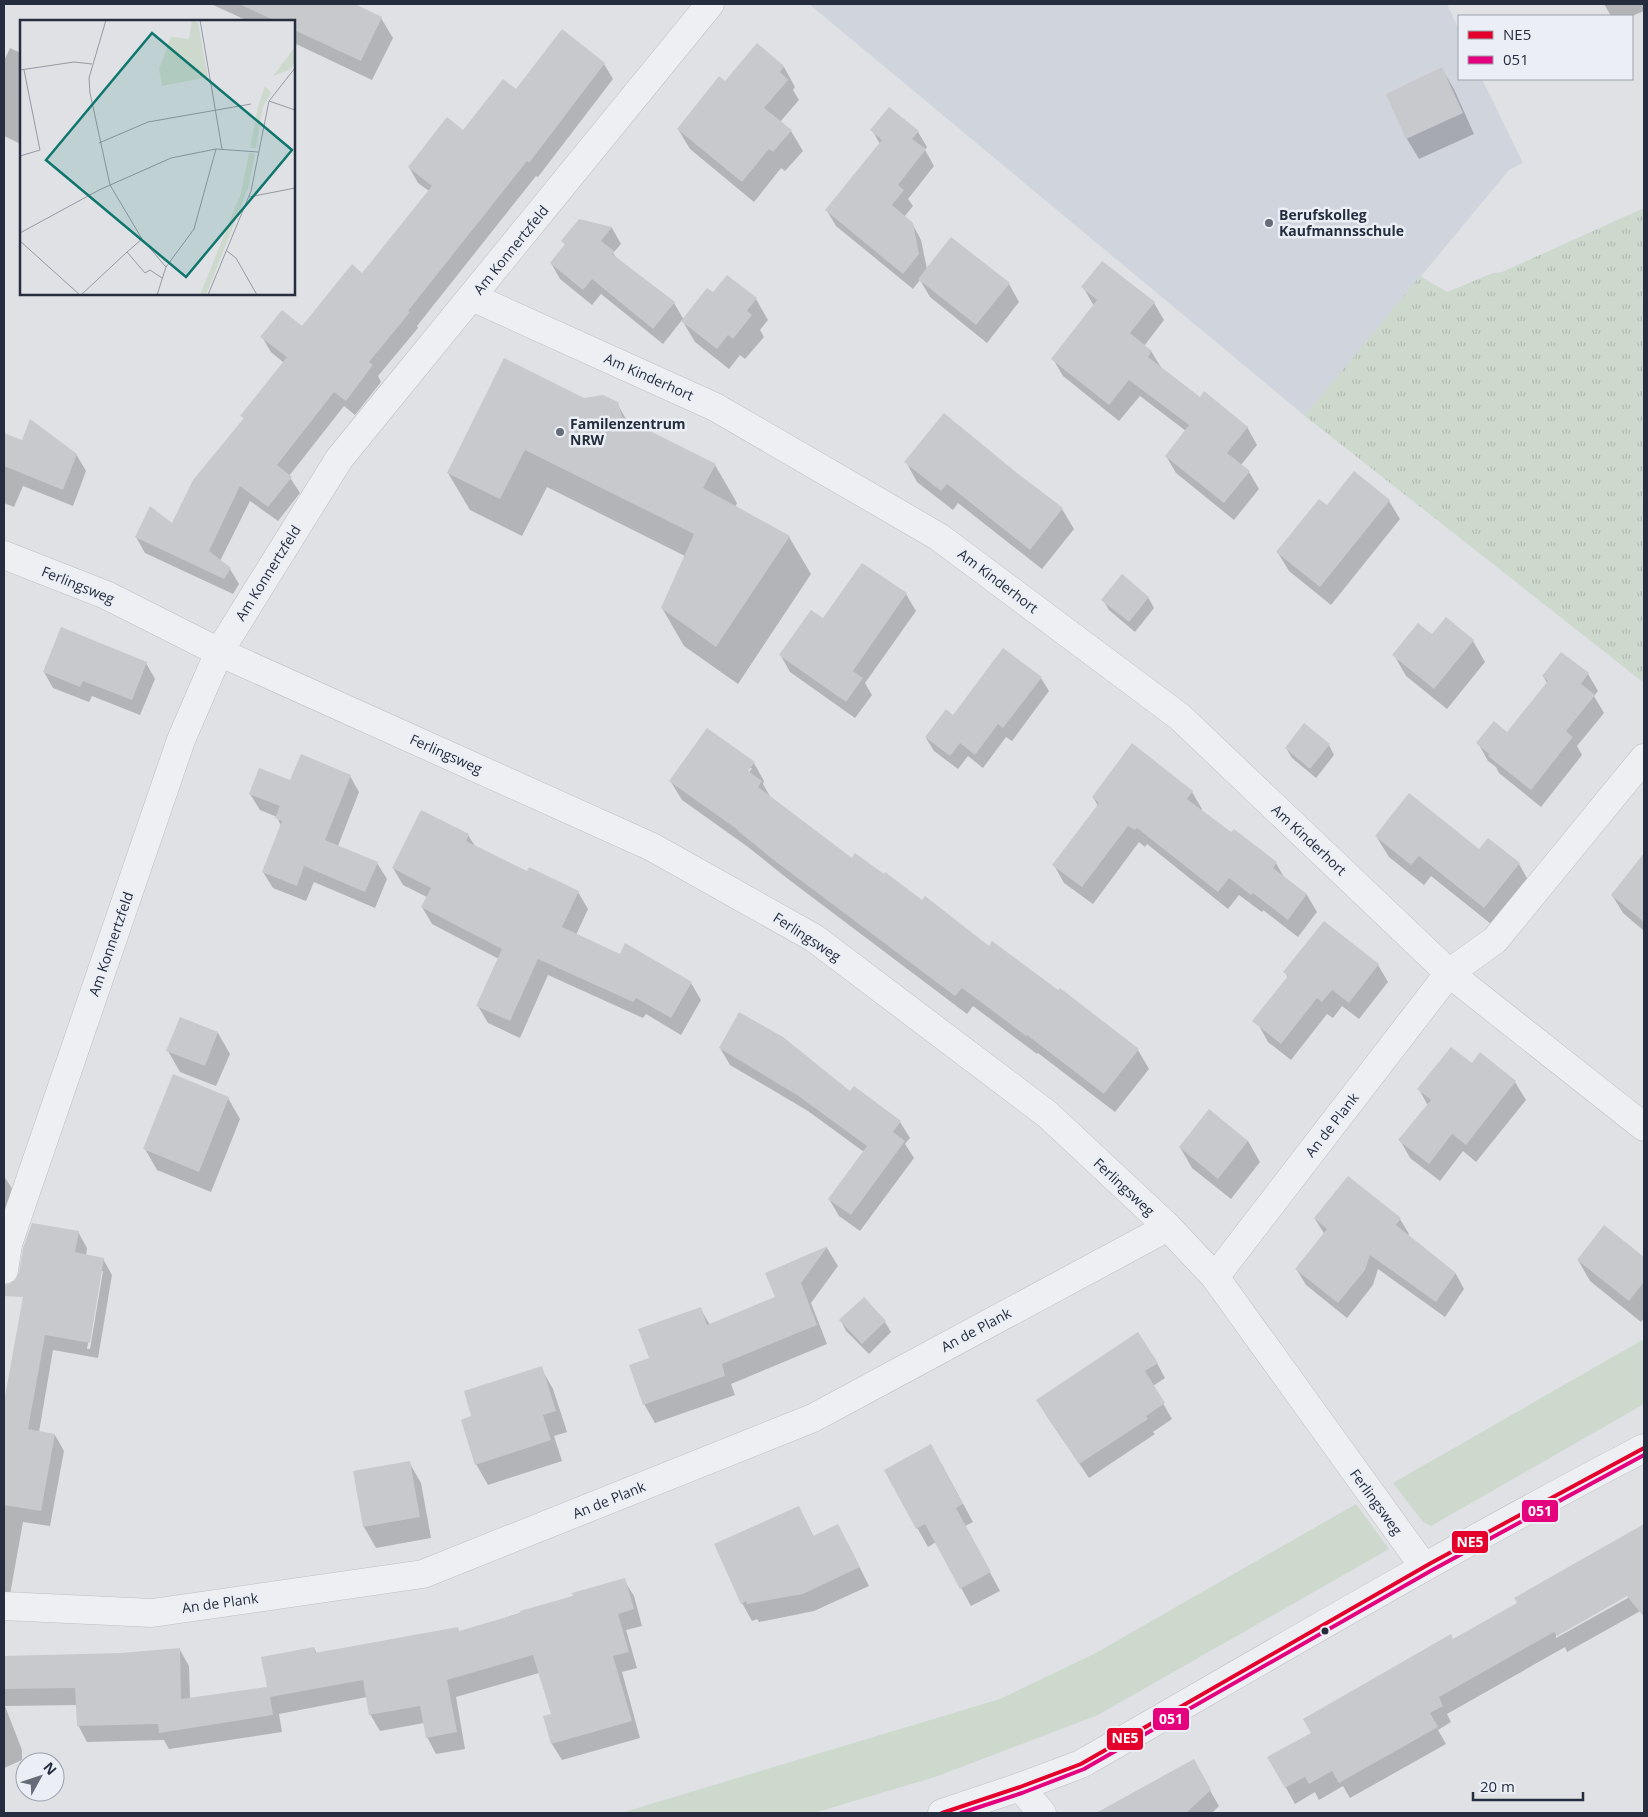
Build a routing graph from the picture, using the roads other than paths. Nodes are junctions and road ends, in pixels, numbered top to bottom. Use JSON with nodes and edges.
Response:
{"nodes":[{"id":1,"x":710,"y":4,"type":"edge"},
{"id":2,"x":472,"y":297,"type":"junction"},
{"id":3,"x":4,"y":555,"type":"edge"},
{"id":4,"x":219,"y":652,"type":"junction"},
{"id":5,"x":1644,"y":758,"type":"edge"},
{"id":6,"x":1449,"y":973,"type":"junction"},
{"id":7,"x":1644,"y":1128,"type":"edge"},
{"id":8,"x":1168,"y":1227,"type":"junction"},
{"id":9,"x":5,"y":1252,"type":"edge"},
{"id":10,"x":1215,"y":1277,"type":"junction"},
{"id":11,"x":1644,"y":1448,"type":"edge"},
{"id":12,"x":1424,"y":1567,"type":"junction"},
{"id":13,"x":4,"y":1606,"type":"edge"},
{"id":14,"x":1020,"y":1787,"type":"junction"},
{"id":15,"x":942,"y":1813,"type":"edge"},
{"id":16,"x":1042,"y":1813,"type":"edge"}],
"edges":[{"from":1,"to":2,"type":"street","name":"Am Konnertzfeld"},
{"from":2,"to":4,"type":"street","name":"Am Konnertzfeld"},
{"from":2,"to":6,"type":"street","name":"Am Kinderhort"},
{"from":3,"to":4,"type":"street","name":"Ferlingsweg"},
{"from":4,"to":8,"type":"street","name":"Ferlingsweg"},
{"from":4,"to":9,"type":"street","name":"Am Konnertzfeld"},
{"from":5,"to":6,"type":"street"},
{"from":6,"to":7,"type":"street","name":"Am Kinderhort"},
{"from":6,"to":10,"type":"street","name":"An de Plank"},
{"from":8,"to":10,"type":"street","name":"Ferlingsweg"},
{"from":8,"to":13,"type":"street","name":"An de Plank"},
{"from":10,"to":12,"type":"street","name":"Ferlingsweg"},
{"from":11,"to":12,"type":"street"},
{"from":12,"to":14,"type":"street"},
{"from":14,"to":15,"type":"street"},
{"from":14,"to":16,"type":"street"}]}
